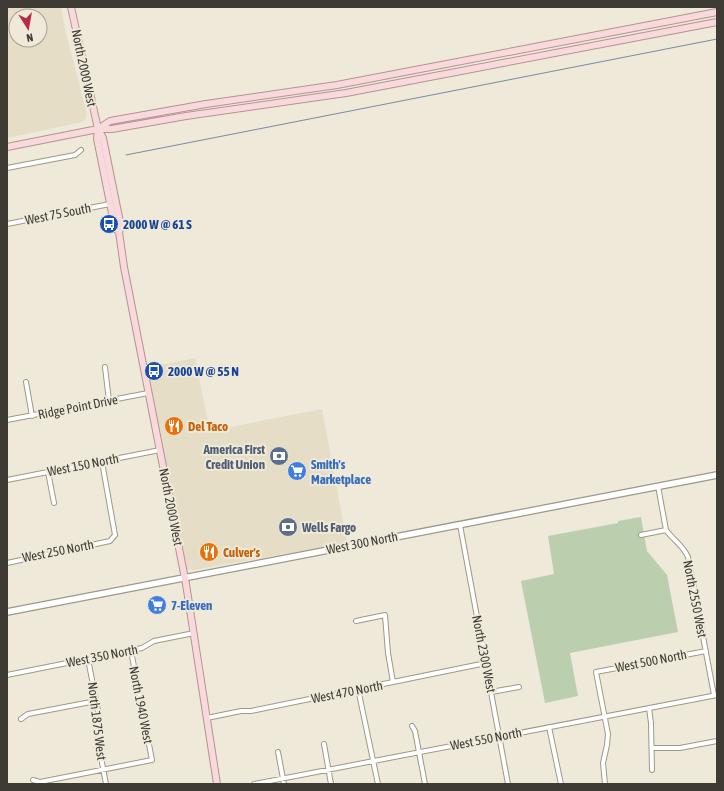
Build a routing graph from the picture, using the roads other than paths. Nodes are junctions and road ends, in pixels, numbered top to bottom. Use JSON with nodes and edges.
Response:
{"nodes":[{"id":1,"x":71,"y":7,"type":"edge"},
{"id":2,"x":717,"y":12,"type":"edge"},
{"id":3,"x":717,"y":22,"type":"edge"},
{"id":4,"x":98,"y":129,"type":"junction"},
{"id":5,"x":7,"y":147,"type":"edge"},
{"id":6,"x":81,"y":150,"type":"dead end"},
{"id":7,"x":7,"y":168,"type":"edge"},
{"id":8,"x":110,"y":204,"type":"junction"},
{"id":9,"x":7,"y":224,"type":"edge"},
{"id":10,"x":119,"y":232,"type":"junction"},
{"id":11,"x":104,"y":368,"type":"dead end"},
{"id":12,"x":26,"y":382,"type":"dead end"},
{"id":13,"x":148,"y":393,"type":"junction"},
{"id":14,"x":109,"y":401,"type":"junction"},
{"id":15,"x":32,"y":416,"type":"junction"},
{"id":16,"x":7,"y":420,"type":"edge"},
{"id":17,"x":160,"y":450,"type":"junction"},
{"id":18,"x":102,"y":462,"type":"junction"},
{"id":19,"x":48,"y":472,"type":"junction"},
{"id":20,"x":717,"y":475,"type":"edge"},
{"id":21,"x":7,"y":480,"type":"edge"},
{"id":22,"x":658,"y":486,"type":"junction"},
{"id":23,"x":54,"y":504,"type":"dead end"},
{"id":24,"x":460,"y":525,"type":"junction"},
{"id":25,"x":666,"y":530,"type":"junction"},
{"id":26,"x":641,"y":535,"type":"dead end"},
{"id":27,"x":7,"y":562,"type":"edge"},
{"id":28,"x":184,"y":577,"type":"junction"},
{"id":29,"x":7,"y":612,"type":"edge"},
{"id":30,"x":356,"y":620,"type":"dead end"},
{"id":31,"x":194,"y":633,"type":"junction"},
{"id":32,"x":131,"y":651,"type":"junction"},
{"id":33,"x":706,"y":651,"type":"junction"},
{"id":34,"x":88,"y":659,"type":"junction"},
{"id":35,"x":486,"y":663,"type":"junction"},
{"id":36,"x":7,"y":675,"type":"edge"},
{"id":37,"x":393,"y":682,"type":"junction"},
{"id":38,"x":519,"y":687,"type":"dead end"},
{"id":39,"x":358,"y":689,"type":"junction"},
{"id":40,"x":491,"y":692,"type":"junction"},
{"id":41,"x":715,"y":695,"type":"edge"},
{"id":42,"x":96,"y":701,"type":"junction"},
{"id":43,"x":649,"y":708,"type":"junction"},
{"id":44,"x":604,"y":716,"type":"junction"},
{"id":45,"x":207,"y":718,"type":"junction"},
{"id":46,"x":21,"y":719,"type":"dead end"},
{"id":47,"x":412,"y":726,"type":"dead end"},
{"id":48,"x":549,"y":727,"type":"junction"},
{"id":49,"x":499,"y":736,"type":"junction"},
{"id":50,"x":717,"y":741,"type":"edge"},
{"id":51,"x":324,"y":744,"type":"dead end"},
{"id":52,"x":652,"y":748,"type":"junction"},
{"id":53,"x":278,"y":752,"type":"dead end"},
{"id":54,"x":419,"y":752,"type":"junction"},
{"id":55,"x":373,"y":760,"type":"junction"},
{"id":56,"x":329,"y":769,"type":"junction"},
{"id":57,"x":104,"y":770,"type":"junction"},
{"id":58,"x":652,"y":770,"type":"dead end"},
{"id":59,"x":283,"y":778,"type":"junction"},
{"id":60,"x":32,"y":780,"type":"dead end"},
{"id":61,"x":106,"y":784,"type":"edge"},
{"id":62,"x":217,"y":784,"type":"edge"},
{"id":63,"x":254,"y":784,"type":"edge"},
{"id":64,"x":284,"y":784,"type":"edge"},
{"id":65,"x":331,"y":784,"type":"edge"},
{"id":66,"x":378,"y":784,"type":"edge"},
{"id":67,"x":425,"y":784,"type":"edge"},
{"id":68,"x":508,"y":784,"type":"edge"},
{"id":69,"x":561,"y":784,"type":"edge"},
{"id":70,"x":605,"y":784,"type":"edge"}],
"edges":[{"from":1,"to":4,"type":"main road","name":"North 2000 West"},
{"from":2,"to":4,"type":"main road"},
{"from":3,"to":4,"type":"main road"},
{"from":4,"to":5,"type":"main road"},
{"from":4,"to":8,"type":"main road","name":"North 2000 West"},
{"from":4,"to":10,"type":"main road","name":"North 2000 West"},
{"from":6,"to":7,"type":"street"},
{"from":8,"to":9,"type":"street","name":"West 75 South"},
{"from":8,"to":10,"type":"main road","name":"North 2000 West"},
{"from":10,"to":13,"type":"main road","name":"North 2000 West"},
{"from":11,"to":14,"type":"street"},
{"from":12,"to":15,"type":"street"},
{"from":13,"to":14,"type":"street","name":"Ridge Point Drive"},
{"from":13,"to":17,"type":"main road","name":"North 2000 West"},
{"from":14,"to":15,"type":"street","name":"Ridge Point Drive"},
{"from":15,"to":16,"type":"street","name":"Ridge Point Drive"},
{"from":17,"to":18,"type":"street","name":"West 150 North"},
{"from":17,"to":28,"type":"main road","name":"North 2000 West"},
{"from":18,"to":19,"type":"street","name":"West 150 North"},
{"from":18,"to":27,"type":"street","name":"West 250 North"},
{"from":19,"to":21,"type":"street","name":"West 150 North"},
{"from":19,"to":23,"type":"street"},
{"from":20,"to":22,"type":"main road","name":"West 300 North"},
{"from":22,"to":24,"type":"main road","name":"West 300 North"},
{"from":22,"to":25,"type":"street"},
{"from":24,"to":28,"type":"main road","name":"West 300 North"},
{"from":24,"to":35,"type":"street","name":"North 2300 West"},
{"from":25,"to":26,"type":"street"},
{"from":25,"to":33,"type":"street","name":"North 2550 West"},
{"from":28,"to":29,"type":"main road","name":"West 300 North"},
{"from":28,"to":31,"type":"main road","name":"North 2000 West"},
{"from":30,"to":37,"type":"street"},
{"from":31,"to":32,"type":"street","name":"West 350 North"},
{"from":31,"to":45,"type":"main road","name":"North 2000 West"},
{"from":32,"to":34,"type":"street","name":"West 350 North"},
{"from":32,"to":57,"type":"street","name":"North 1940 West"},
{"from":33,"to":41,"type":"street","name":"North 2550 West"},
{"from":33,"to":44,"type":"street","name":"West 500 North"},
{"from":34,"to":36,"type":"street","name":"West 350 North"},
{"from":34,"to":42,"type":"street","name":"North 1875 West"},
{"from":35,"to":37,"type":"street","name":"West 470 North"},
{"from":35,"to":40,"type":"street","name":"North 2300 West"},
{"from":37,"to":39,"type":"street","name":"West 470 North"},
{"from":38,"to":40,"type":"street"},
{"from":39,"to":45,"type":"street","name":"West 470 North"},
{"from":39,"to":55,"type":"street"},
{"from":40,"to":49,"type":"street","name":"North 2300 West"},
{"from":41,"to":43,"type":"street","name":"West 550 North"},
{"from":42,"to":46,"type":"street"},
{"from":42,"to":57,"type":"street","name":"North 1875 West"},
{"from":43,"to":44,"type":"street","name":"West 550 North"},
{"from":43,"to":52,"type":"street"},
{"from":44,"to":48,"type":"street","name":"West 550 North"},
{"from":44,"to":70,"type":"street"},
{"from":45,"to":62,"type":"main road","name":"North 2000 West"},
{"from":47,"to":54,"type":"street"},
{"from":48,"to":49,"type":"street","name":"West 550 North"},
{"from":48,"to":69,"type":"street"},
{"from":49,"to":54,"type":"street","name":"West 550 North"},
{"from":49,"to":68,"type":"street","name":"North 2300 West"},
{"from":50,"to":52,"type":"street"},
{"from":51,"to":56,"type":"street"},
{"from":52,"to":58,"type":"street"},
{"from":53,"to":59,"type":"street"},
{"from":54,"to":55,"type":"street","name":"West 550 North"},
{"from":54,"to":67,"type":"street"},
{"from":55,"to":56,"type":"street","name":"West 550 North"},
{"from":55,"to":66,"type":"street"},
{"from":56,"to":59,"type":"street","name":"West 550 North"},
{"from":56,"to":65,"type":"street"},
{"from":57,"to":60,"type":"street"},
{"from":57,"to":61,"type":"street","name":"North 1875 West"},
{"from":59,"to":63,"type":"street","name":"West 550 North"},
{"from":59,"to":64,"type":"street"}]}
